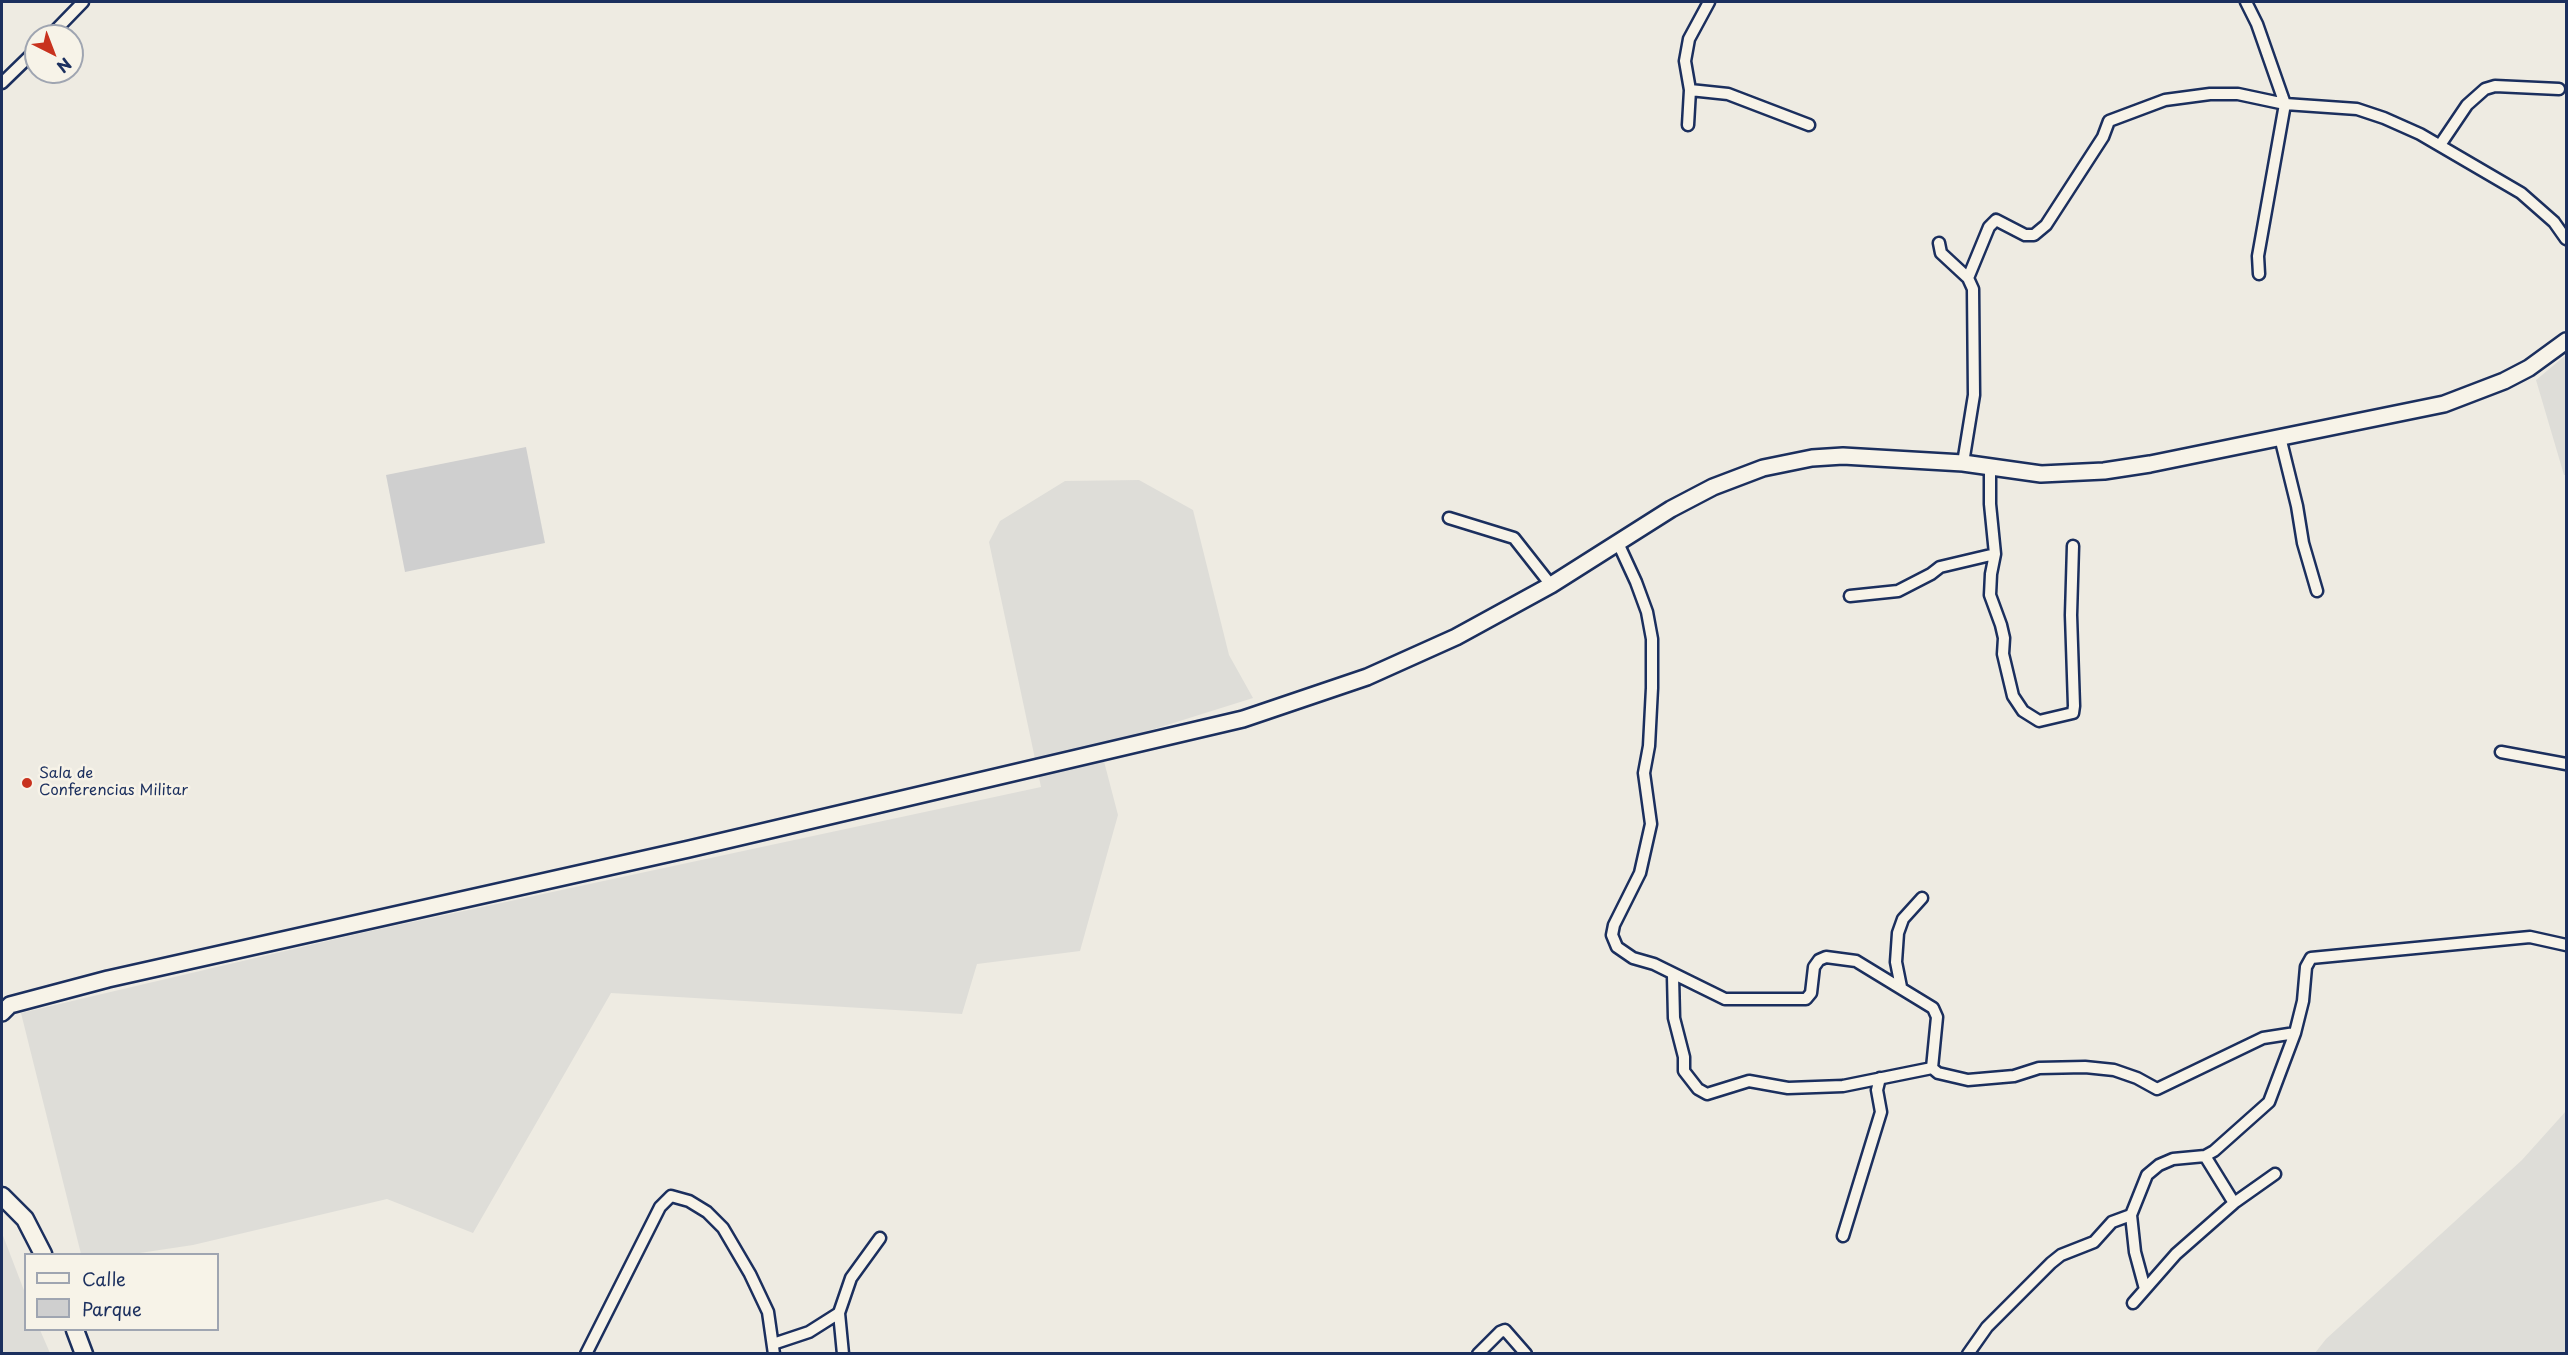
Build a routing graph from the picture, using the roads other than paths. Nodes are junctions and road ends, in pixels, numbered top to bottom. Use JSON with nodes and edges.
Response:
{"nodes":[{"id":1,"x":83,"y":2,"type":"edge"},
{"id":2,"x":1709,"y":2,"type":"edge"},
{"id":3,"x":2246,"y":2,"type":"edge"},
{"id":4,"x":62,"y":24,"type":"edge"},
{"id":5,"x":24,"y":62,"type":"edge"},
{"id":6,"x":2,"y":83,"type":"edge"},
{"id":7,"x":2559,"y":89,"type":"dead end"},
{"id":8,"x":1690,"y":90,"type":"junction"},
{"id":9,"x":2284,"y":104,"type":"junction"},
{"id":10,"x":1688,"y":125,"type":"dead end"},
{"id":11,"x":1809,"y":125,"type":"dead end"},
{"id":12,"x":2440,"y":146,"type":"junction"},
{"id":13,"x":2566,"y":239,"type":"edge"},
{"id":14,"x":1939,"y":243,"type":"dead end"},
{"id":15,"x":2259,"y":274,"type":"dead end"},
{"id":16,"x":1968,"y":278,"type":"junction"},
{"id":17,"x":2566,"y":341,"type":"edge"},
{"id":18,"x":2280,"y":437,"type":"junction"},
{"id":19,"x":1963,"y":464,"type":"junction"},
{"id":20,"x":1990,"y":469,"type":"junction"},
{"id":21,"x":1449,"y":518,"type":"dead end"},
{"id":22,"x":1618,"y":543,"type":"junction"},
{"id":23,"x":2073,"y":546,"type":"dead end"},
{"id":24,"x":1995,"y":554,"type":"junction"},
{"id":25,"x":1551,"y":585,"type":"junction"},
{"id":26,"x":2317,"y":591,"type":"dead end"},
{"id":27,"x":1850,"y":596,"type":"dead end"},
{"id":28,"x":2501,"y":752,"type":"dead end"},
{"id":29,"x":2566,"y":764,"type":"edge"},
{"id":30,"x":1922,"y":898,"type":"dead end"},
{"id":31,"x":2566,"y":945,"type":"edge"},
{"id":32,"x":1674,"y":976,"type":"junction"},
{"id":33,"x":1901,"y":987,"type":"junction"},
{"id":34,"x":4,"y":1007,"type":"edge"},
{"id":35,"x":2295,"y":1033,"type":"junction"},
{"id":36,"x":1932,"y":1068,"type":"junction"},
{"id":37,"x":1880,"y":1078,"type":"junction"},
{"id":38,"x":2205,"y":1156,"type":"junction"},
{"id":39,"x":2275,"y":1174,"type":"dead end"},
{"id":40,"x":2,"y":1196,"type":"edge"},
{"id":41,"x":2234,"y":1203,"type":"junction"},
{"id":42,"x":2131,"y":1215,"type":"junction"},
{"id":43,"x":1843,"y":1236,"type":"dead end"},
{"id":44,"x":880,"y":1238,"type":"dead end"},
{"id":45,"x":42,"y":1253,"type":"edge"},
{"id":46,"x":2145,"y":1289,"type":"junction"},
{"id":47,"x":2133,"y":1304,"type":"dead end"},
{"id":48,"x":839,"y":1313,"type":"junction"},
{"id":49,"x":76,"y":1331,"type":"edge"},
{"id":50,"x":773,"y":1349,"type":"edge"},
{"id":51,"x":84,"y":1353,"type":"edge"},
{"id":52,"x":586,"y":1353,"type":"edge"},
{"id":53,"x":843,"y":1353,"type":"edge"},
{"id":54,"x":1478,"y":1353,"type":"edge"},
{"id":55,"x":1526,"y":1353,"type":"edge"},
{"id":56,"x":1968,"y":1353,"type":"edge"}],
"edges":[{"from":1,"to":4,"type":"street"},
{"from":2,"to":8,"type":"street"},
{"from":3,"to":9,"type":"street"},
{"from":5,"to":6,"type":"street"},
{"from":7,"to":12,"type":"street"},
{"from":8,"to":10,"type":"street"},
{"from":8,"to":11,"type":"street"},
{"from":9,"to":12,"type":"street"},
{"from":9,"to":15,"type":"street"},
{"from":9,"to":16,"type":"street"},
{"from":12,"to":13,"type":"street"},
{"from":14,"to":16,"type":"street"},
{"from":16,"to":19,"type":"street"},
{"from":17,"to":18,"type":"main road"},
{"from":18,"to":20,"type":"main road"},
{"from":18,"to":26,"type":"street"},
{"from":19,"to":20,"type":"main road"},
{"from":19,"to":22,"type":"main road"},
{"from":20,"to":24,"type":"street"},
{"from":21,"to":25,"type":"street"},
{"from":22,"to":25,"type":"main road"},
{"from":22,"to":32,"type":"street"},
{"from":23,"to":24,"type":"street"},
{"from":24,"to":27,"type":"street"},
{"from":25,"to":34,"type":"main road"},
{"from":28,"to":29,"type":"street"},
{"from":30,"to":33,"type":"street"},
{"from":31,"to":35,"type":"street"},
{"from":32,"to":33,"type":"street"},
{"from":32,"to":37,"type":"street"},
{"from":33,"to":36,"type":"street"},
{"from":35,"to":36,"type":"street"},
{"from":35,"to":38,"type":"street"},
{"from":36,"to":37,"type":"street"},
{"from":37,"to":43,"type":"street"},
{"from":38,"to":41,"type":"street"},
{"from":38,"to":42,"type":"street"},
{"from":39,"to":41,"type":"street"},
{"from":40,"to":45,"type":"main road"},
{"from":41,"to":46,"type":"street"},
{"from":42,"to":46,"type":"street"},
{"from":42,"to":56,"type":"street"},
{"from":44,"to":48,"type":"street"},
{"from":46,"to":47,"type":"street"},
{"from":48,"to":50,"type":"street"},
{"from":48,"to":53,"type":"street"},
{"from":49,"to":51,"type":"main road"},
{"from":50,"to":52,"type":"street"},
{"from":54,"to":55,"type":"street"}]}
